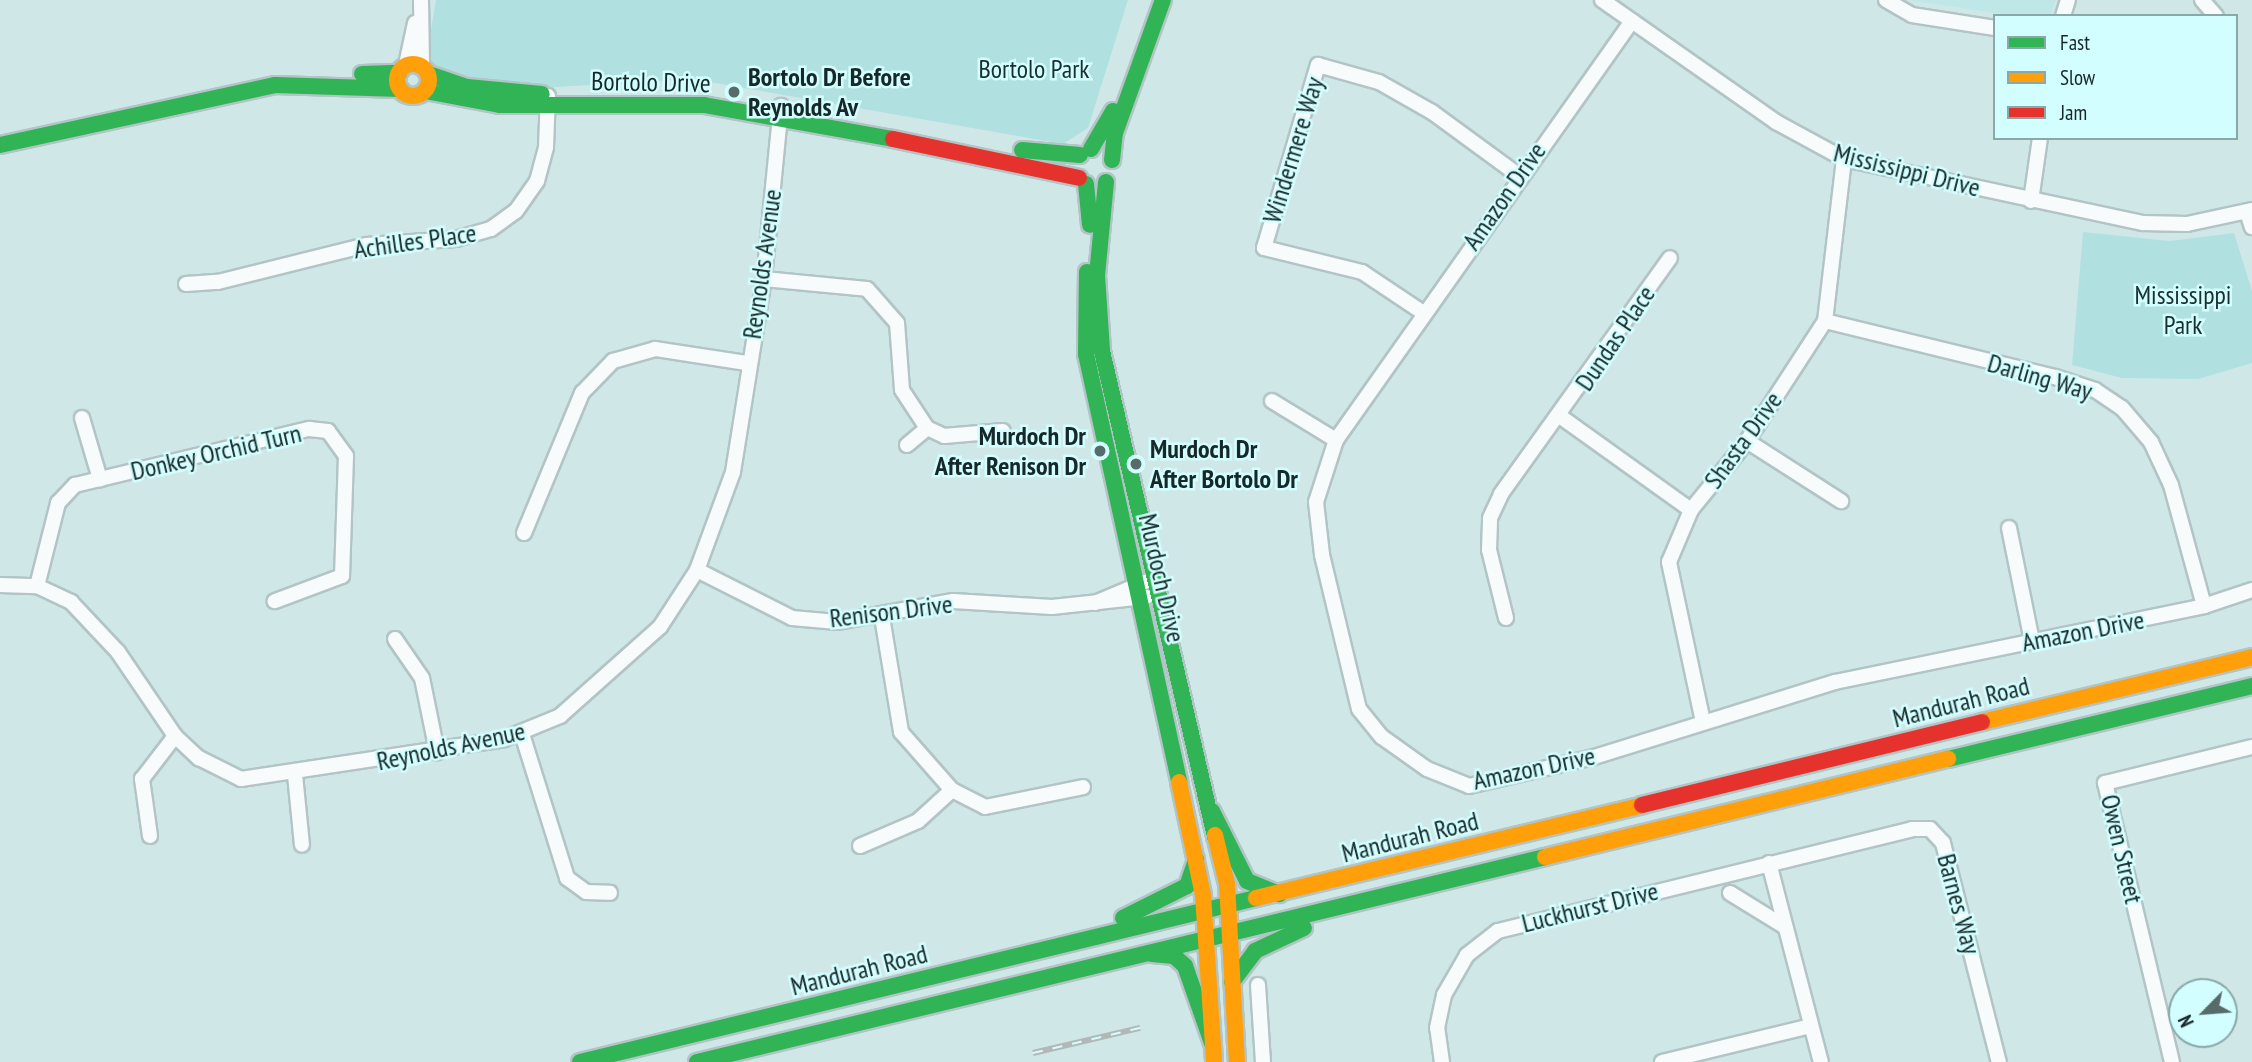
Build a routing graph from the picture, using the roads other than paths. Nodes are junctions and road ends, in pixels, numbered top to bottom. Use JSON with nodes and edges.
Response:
{"nodes":[{"id":1,"x":1150,"y":0,"type":"edge"},
{"id":2,"x":1163,"y":0,"type":"edge"},
{"id":3,"x":1602,"y":0,"type":"edge"},
{"id":4,"x":1886,"y":0,"type":"edge"},
{"id":5,"x":2202,"y":0,"type":"edge"},
{"id":6,"x":421,"y":1,"type":"edge"},
{"id":7,"x":2214,"y":14,"type":"edge"},
{"id":8,"x":1632,"y":21,"type":"junction"},
{"id":9,"x":1993,"y":28,"type":"edge"},
{"id":10,"x":411,"y":73,"type":"junction"},
{"id":11,"x":425,"y":91,"type":"junction"},
{"id":12,"x":548,"y":100,"type":"junction"},
{"id":13,"x":781,"y":111,"type":"junction"},
{"id":14,"x":0,"y":133,"type":"edge"},
{"id":15,"x":2040,"y":140,"type":"edge"},
{"id":16,"x":0,"y":145,"type":"edge"},
{"id":17,"x":1085,"y":152,"type":"junction"},
{"id":18,"x":1844,"y":159,"type":"junction"},
{"id":19,"x":1112,"y":160,"type":"junction"},
{"id":20,"x":1518,"y":175,"type":"junction"},
{"id":21,"x":1082,"y":181,"type":"junction"},
{"id":22,"x":1106,"y":182,"type":"junction"},
{"id":23,"x":2031,"y":201,"type":"junction"},
{"id":24,"x":2250,"y":211,"type":"edge"},
{"id":25,"x":2252,"y":227,"type":"edge"},
{"id":26,"x":1670,"y":258,"type":"dead end"},
{"id":27,"x":764,"y":279,"type":"junction"},
{"id":28,"x":186,"y":284,"type":"dead end"},
{"id":29,"x":1422,"y":312,"type":"junction"},
{"id":30,"x":1825,"y":321,"type":"junction"},
{"id":31,"x":746,"y":363,"type":"junction"},
{"id":32,"x":1272,"y":401,"type":"dead end"},
{"id":33,"x":1561,"y":417,"type":"junction"},
{"id":34,"x":82,"y":418,"type":"dead end"},
{"id":35,"x":927,"y":428,"type":"junction"},
{"id":36,"x":1003,"y":431,"type":"dead end"},
{"id":37,"x":1336,"y":440,"type":"junction"},
{"id":38,"x":1747,"y":441,"type":"junction"},
{"id":39,"x":907,"y":445,"type":"dead end"},
{"id":40,"x":100,"y":479,"type":"junction"},
{"id":41,"x":1841,"y":501,"type":"dead end"},
{"id":42,"x":1692,"y":510,"type":"junction"},
{"id":43,"x":2009,"y":528,"type":"dead end"},
{"id":44,"x":524,"y":533,"type":"dead end"},
{"id":45,"x":697,"y":570,"type":"junction"},
{"id":46,"x":0,"y":585,"type":"edge"},
{"id":47,"x":37,"y":586,"type":"junction"},
{"id":48,"x":1149,"y":589,"type":"junction"},
{"id":49,"x":2252,"y":590,"type":"edge"},
{"id":50,"x":275,"y":601,"type":"dead end"},
{"id":51,"x":2204,"y":606,"type":"junction"},
{"id":52,"x":882,"y":617,"type":"junction"},
{"id":53,"x":1506,"y":618,"type":"dead end"},
{"id":54,"x":395,"y":639,"type":"dead end"},
{"id":55,"x":2032,"y":641,"type":"junction"},
{"id":56,"x":2252,"y":657,"type":"edge"},
{"id":57,"x":2252,"y":686,"type":"edge"},
{"id":58,"x":1703,"y":722,"type":"junction"},
{"id":59,"x":522,"y":734,"type":"junction"},
{"id":60,"x":175,"y":736,"type":"junction"},
{"id":61,"x":2252,"y":747,"type":"edge"},
{"id":62,"x":437,"y":752,"type":"junction"},
{"id":63,"x":295,"y":775,"type":"junction"},
{"id":64,"x":1083,"y":787,"type":"dead end"},
{"id":65,"x":952,"y":790,"type":"junction"},
{"id":66,"x":1212,"y":811,"type":"junction"},
{"id":67,"x":150,"y":836,"type":"dead end"},
{"id":68,"x":302,"y":845,"type":"dead end"},
{"id":69,"x":860,"y":846,"type":"dead end"},
{"id":70,"x":1196,"y":860,"type":"junction"},
{"id":71,"x":1769,"y":863,"type":"junction"},
{"id":72,"x":1400,"y":892,"type":"junction"},
{"id":73,"x":610,"y":893,"type":"dead end"},
{"id":74,"x":1730,"y":893,"type":"dead end"},
{"id":75,"x":1280,"y":894,"type":"junction"},
{"id":76,"x":1230,"y":905,"type":"junction"},
{"id":77,"x":1205,"y":911,"type":"junction"},
{"id":78,"x":1785,"y":927,"type":"junction"},
{"id":79,"x":1231,"y":933,"type":"junction"},
{"id":80,"x":1207,"y":940,"type":"junction"},
{"id":81,"x":1048,"y":949,"type":"junction"},
{"id":82,"x":1142,"y":955,"type":"junction"},
{"id":83,"x":1232,"y":982,"type":"junction"},
{"id":84,"x":1258,"y":985,"type":"dead end"},
{"id":85,"x":1811,"y":1026,"type":"junction"},
{"id":86,"x":1214,"y":1054,"type":"edge"},
{"id":87,"x":580,"y":1062,"type":"edge"},
{"id":88,"x":697,"y":1062,"type":"edge"},
{"id":89,"x":1237,"y":1062,"type":"edge"},
{"id":90,"x":1263,"y":1062,"type":"edge"},
{"id":91,"x":1442,"y":1062,"type":"edge"},
{"id":92,"x":1662,"y":1062,"type":"edge"},
{"id":93,"x":1821,"y":1062,"type":"edge"},
{"id":94,"x":1999,"y":1062,"type":"edge"},
{"id":95,"x":2172,"y":1062,"type":"edge"}],
"edges":[{"from":1,"to":17,"type":"main road","name":"Murdoch Drive"},
{"from":2,"to":19,"type":"main road","name":"Murdoch Drive"},
{"from":3,"to":8,"type":"street","name":"Mississippi Drive"},
{"from":4,"to":9,"type":"street"},
{"from":5,"to":7,"type":"street"},
{"from":6,"to":10,"type":"street"},
{"from":8,"to":18,"type":"street","name":"Mississippi Drive"},
{"from":8,"to":20,"type":"street","name":"Amazon Drive"},
{"from":10,"to":11,"type":"main road"},
{"from":10,"to":11,"type":"main road","name":"Bortolo Drive"},
{"from":10,"to":12,"type":"main road","name":"Bortolo Drive"},
{"from":10,"to":14,"type":"main road","name":"Bortolo Drive"},
{"from":10,"to":16,"type":"main road","name":"Bortolo Drive"},
{"from":11,"to":12,"type":"main road","name":"Bortolo Drive"},
{"from":12,"to":13,"type":"main road","name":"Bortolo Drive"},
{"from":12,"to":28,"type":"street","name":"Achilles Place"},
{"from":13,"to":17,"type":"main road","name":"Bortolo Drive"},
{"from":13,"to":21,"type":"main road","name":"Bortolo Drive"},
{"from":13,"to":27,"type":"street","name":"Reynolds Avenue"},
{"from":15,"to":23,"type":"street"},
{"from":17,"to":19,"type":"main road"},
{"from":17,"to":21,"type":"main road","name":"Murdoch Drive"},
{"from":18,"to":23,"type":"street","name":"Mississippi Drive"},
{"from":18,"to":30,"type":"street","name":"Shasta Drive"},
{"from":19,"to":22,"type":"main road","name":"Murdoch Drive"},
{"from":20,"to":29,"type":"street","name":"Amazon Drive"},
{"from":20,"to":29,"type":"street","name":"Windermere Way"},
{"from":21,"to":22,"type":"main road"},
{"from":21,"to":48,"type":"main road","name":"Murdoch Drive"},
{"from":22,"to":48,"type":"main road","name":"Murdoch Drive"},
{"from":23,"to":24,"type":"street","name":"Mississippi Drive"},
{"from":24,"to":25,"type":"street"},
{"from":26,"to":33,"type":"street","name":"Dundas Place"},
{"from":27,"to":31,"type":"street","name":"Reynolds Avenue"},
{"from":27,"to":35,"type":"street"},
{"from":29,"to":37,"type":"street","name":"Amazon Drive"},
{"from":30,"to":38,"type":"street","name":"Shasta Drive"},
{"from":30,"to":51,"type":"street","name":"Darling Way"},
{"from":31,"to":44,"type":"street"},
{"from":31,"to":45,"type":"street","name":"Reynolds Avenue"},
{"from":32,"to":37,"type":"street"},
{"from":33,"to":42,"type":"street","name":"Dundas Place"},
{"from":33,"to":53,"type":"street","name":"Dundas Place"},
{"from":34,"to":40,"type":"street"},
{"from":35,"to":36,"type":"street"},
{"from":35,"to":39,"type":"street"},
{"from":37,"to":58,"type":"street","name":"Amazon Drive"},
{"from":38,"to":41,"type":"street"},
{"from":38,"to":42,"type":"street","name":"Shasta Drive"},
{"from":40,"to":47,"type":"street","name":"Donkey Orchid Turn"},
{"from":40,"to":50,"type":"street","name":"Donkey Orchid Turn"},
{"from":42,"to":58,"type":"street","name":"Shasta Drive"},
{"from":43,"to":55,"type":"street"},
{"from":45,"to":52,"type":"street","name":"Renison Drive"},
{"from":45,"to":59,"type":"street","name":"Reynolds Avenue"},
{"from":46,"to":47,"type":"street","name":"Reynolds Avenue"},
{"from":47,"to":60,"type":"street","name":"Reynolds Avenue"},
{"from":48,"to":52,"type":"street","name":"Renison Drive"},
{"from":48,"to":66,"type":"main road","name":"Murdoch Drive"},
{"from":48,"to":70,"type":"main road","name":"Murdoch Drive"},
{"from":49,"to":51,"type":"street","name":"Amazon Drive"},
{"from":51,"to":55,"type":"street","name":"Amazon Drive"},
{"from":52,"to":65,"type":"street"},
{"from":54,"to":62,"type":"street"},
{"from":55,"to":58,"type":"street","name":"Amazon Drive"},
{"from":56,"to":75,"type":"main road","name":"Mandurah Road"},
{"from":57,"to":72,"type":"main road","name":"Mandurah Road"},
{"from":59,"to":62,"type":"street","name":"Reynolds Avenue"},
{"from":59,"to":73,"type":"street"},
{"from":60,"to":63,"type":"street","name":"Reynolds Avenue"},
{"from":60,"to":67,"type":"street"},
{"from":61,"to":95,"type":"street","name":"Owen Street"},
{"from":62,"to":63,"type":"street","name":"Reynolds Avenue"},
{"from":63,"to":68,"type":"street"},
{"from":64,"to":65,"type":"street"},
{"from":65,"to":69,"type":"street"},
{"from":66,"to":75,"type":"main road"},
{"from":66,"to":76,"type":"main road","name":"Murdoch Drive"},
{"from":70,"to":77,"type":"main road","name":"Murdoch Drive"},
{"from":70,"to":81,"type":"main road"},
{"from":71,"to":78,"type":"street"},
{"from":71,"to":91,"type":"street","name":"Luckhurst Drive"},
{"from":71,"to":94,"type":"street","name":"Barnes Way"},
{"from":72,"to":79,"type":"main road","name":"Mandurah Road"},
{"from":72,"to":83,"type":"main road"},
{"from":74,"to":78,"type":"street"},
{"from":75,"to":76,"type":"main road","name":"Mandurah Road"},
{"from":76,"to":77,"type":"main road","name":"Mandurah Road"},
{"from":76,"to":79,"type":"main road","name":"Murdoch Drive"},
{"from":77,"to":80,"type":"main road","name":"Murdoch Drive"},
{"from":77,"to":81,"type":"main road","name":"Mandurah Road"},
{"from":78,"to":85,"type":"street"},
{"from":79,"to":80,"type":"main road","name":"Mandurah Road"},
{"from":79,"to":83,"type":"main road","name":"Murdoch Drive"},
{"from":80,"to":82,"type":"main road","name":"Mandurah Road"},
{"from":80,"to":86,"type":"main road","name":"Murdoch Drive"},
{"from":81,"to":87,"type":"main road","name":"Mandurah Road"},
{"from":82,"to":86,"type":"main road"},
{"from":82,"to":88,"type":"main road","name":"Mandurah Road"},
{"from":83,"to":89,"type":"main road","name":"Murdoch Drive"},
{"from":84,"to":90,"type":"street"},
{"from":85,"to":92,"type":"street"},
{"from":85,"to":93,"type":"street"}]}
